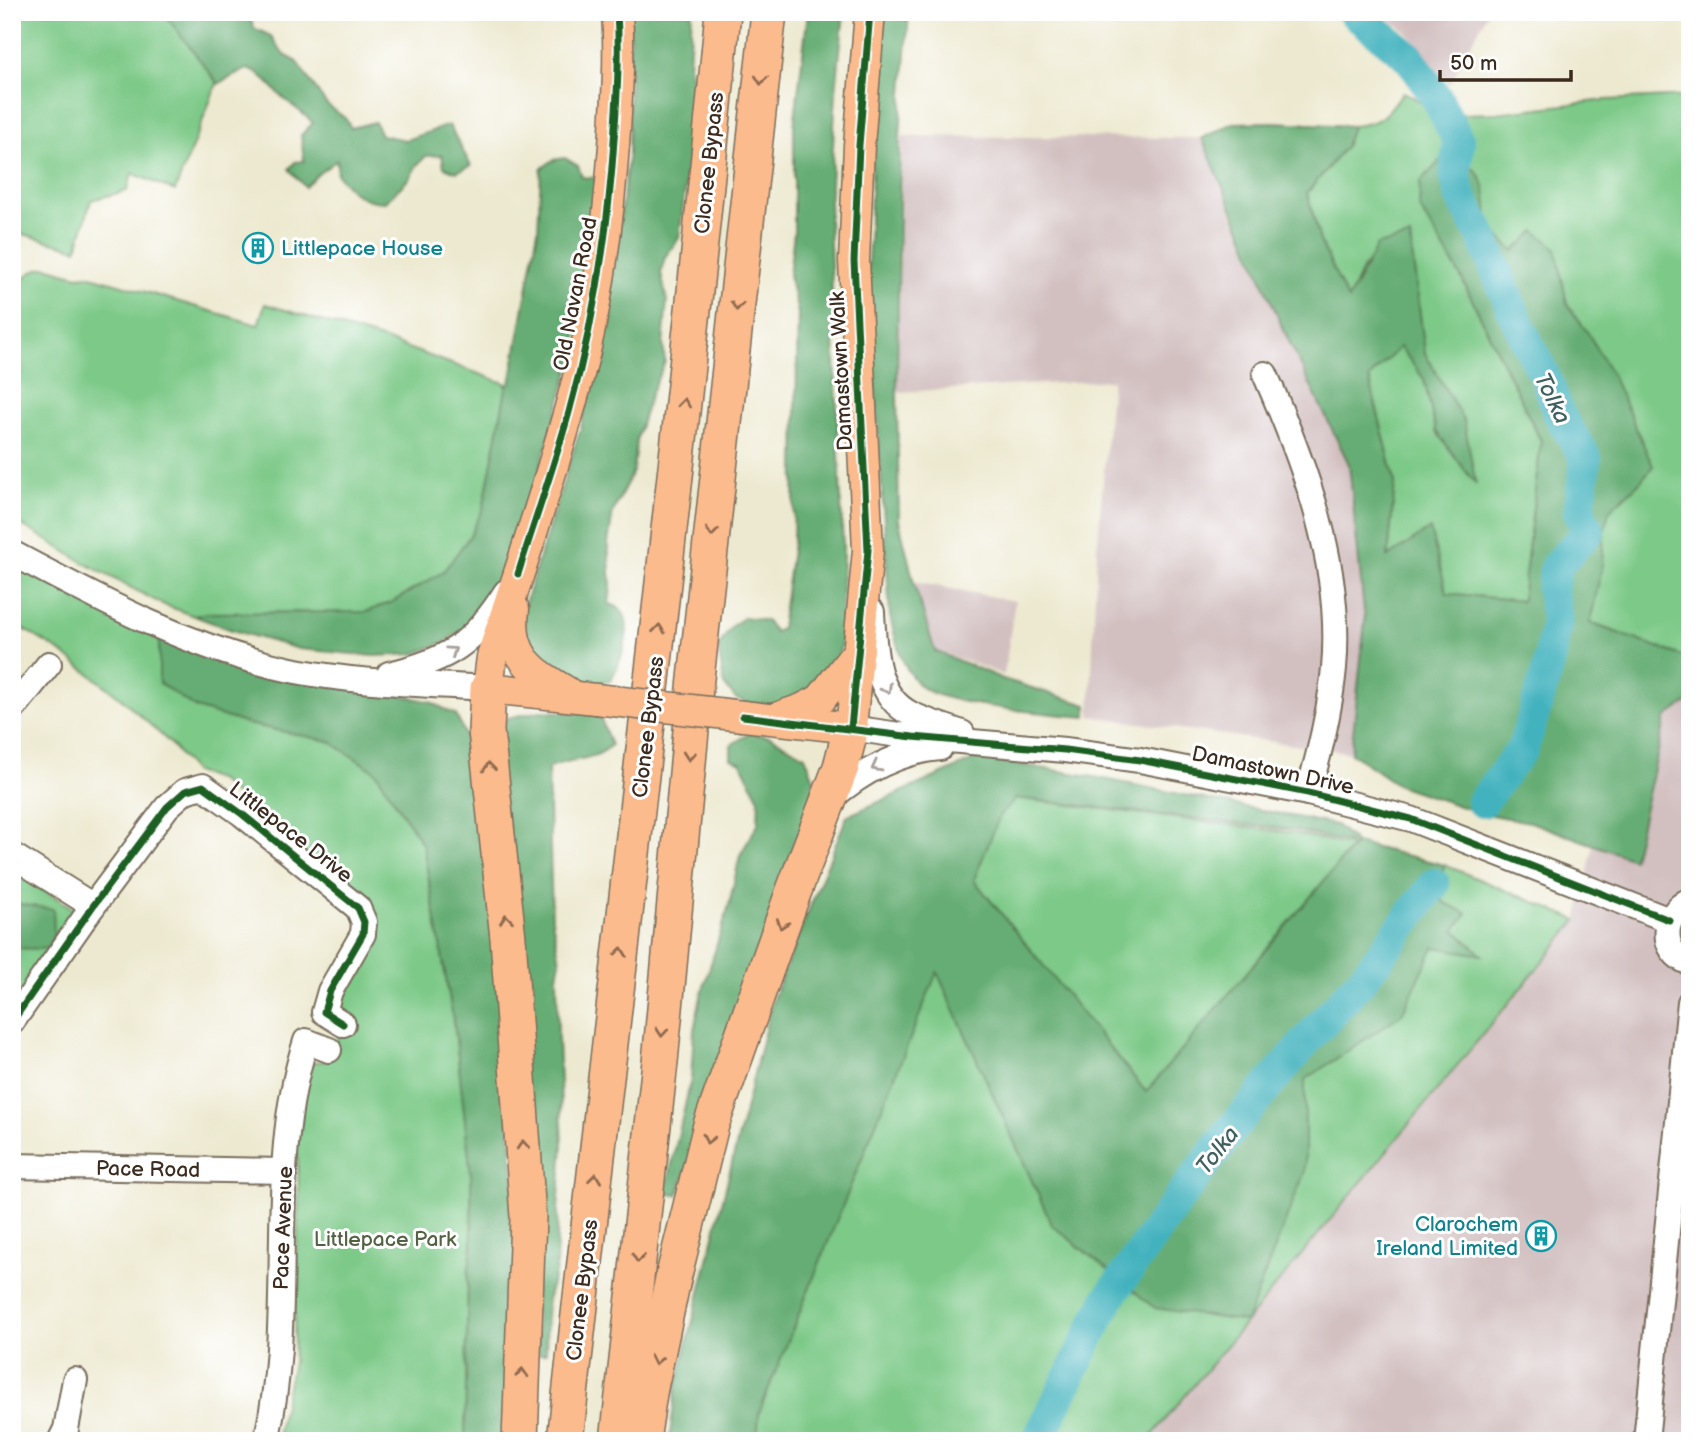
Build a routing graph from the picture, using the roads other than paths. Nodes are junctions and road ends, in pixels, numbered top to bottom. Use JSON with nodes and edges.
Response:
{"nodes":[{"id":1,"x":617,"y":12,"type":"edge"},
{"id":2,"x":723,"y":12,"type":"edge"},
{"id":3,"x":769,"y":12,"type":"edge"},
{"id":4,"x":870,"y":12,"type":"edge"},
{"id":5,"x":1265,"y":374,"type":"dead end"},
{"id":6,"x":868,"y":550,"type":"junction"},
{"id":7,"x":12,"y":553,"type":"edge"},
{"id":8,"x":518,"y":574,"type":"junction"},
{"id":9,"x":860,"y":649,"type":"junction"},
{"id":10,"x":49,"y":664,"type":"dead end"},
{"id":11,"x":365,"y":680,"type":"junction"},
{"id":12,"x":488,"y":688,"type":"junction"},
{"id":13,"x":586,"y":698,"type":"junction"},
{"id":14,"x":12,"y":710,"type":"edge"},
{"id":15,"x":765,"y":718,"type":"junction"},
{"id":16,"x":851,"y":728,"type":"junction"},
{"id":17,"x":989,"y":744,"type":"junction"},
{"id":18,"x":833,"y":786,"type":"junction"},
{"id":19,"x":1308,"y":793,"type":"junction"},
{"id":20,"x":12,"y":855,"type":"edge"},
{"id":21,"x":1690,"y":900,"type":"edge"},
{"id":22,"x":93,"y":906,"type":"junction"},
{"id":23,"x":1669,"y":920,"type":"junction"},
{"id":24,"x":1690,"y":963,"type":"edge"},
{"id":25,"x":1690,"y":1002,"type":"edge"},
{"id":26,"x":12,"y":1022,"type":"edge"},
{"id":27,"x":343,"y":1024,"type":"dead end"},
{"id":28,"x":329,"y":1050,"type":"dead end"},
{"id":29,"x":12,"y":1166,"type":"edge"},
{"id":30,"x":283,"y":1171,"type":"junction"},
{"id":31,"x":75,"y":1380,"type":"dead end"},
{"id":32,"x":60,"y":1441,"type":"edge"},
{"id":33,"x":266,"y":1441,"type":"edge"},
{"id":34,"x":520,"y":1441,"type":"edge"},
{"id":35,"x":565,"y":1441,"type":"edge"},
{"id":36,"x":618,"y":1441,"type":"edge"},
{"id":37,"x":642,"y":1441,"type":"edge"},
{"id":38,"x":1646,"y":1441,"type":"edge"}],
"edges":[{"from":1,"to":8,"type":"main road","name":"Old Navan Road"},
{"from":35,"to":2,"type":"highway","name":"Clonee Bypass","one_way":true},
{"from":3,"to":36,"type":"highway","name":"Clonee Bypass","one_way":true},
{"from":4,"to":6,"type":"main road","name":"Damastown Walk"},
{"from":5,"to":19,"type":"street"},
{"from":6,"to":9,"type":"main road","name":"Damastown Walk"},
{"from":6,"to":17,"type":"street","one_way":true},
{"from":7,"to":11,"type":"street"},
{"from":11,"to":8,"type":"street","name":"Old Navan Road","one_way":true},
{"from":8,"to":12,"type":"main road","name":"Old Navan Road"},
{"from":8,"to":13,"type":"main road"},
{"from":9,"to":15,"type":"main road"},
{"from":9,"to":16,"type":"main road","name":"Damastown Walk"},
{"from":10,"to":14,"type":"street"},
{"from":11,"to":12,"type":"street"},
{"from":12,"to":13,"type":"main road"},
{"from":34,"to":12,"type":"highway","one_way":true},
{"from":13,"to":15,"type":"main road","bridge":true},
{"from":15,"to":16,"type":"main road"},
{"from":15,"to":18,"type":"main road"},
{"from":16,"to":17,"type":"street","name":"Damastown Drive"},
{"from":16,"to":18,"type":"highway"},
{"from":17,"to":18,"type":"street","one_way":true},
{"from":17,"to":19,"type":"street","name":"Damastown Drive"},
{"from":18,"to":37,"type":"highway","one_way":true},
{"from":19,"to":23,"type":"street","name":"Damastown Drive"},
{"from":20,"to":22,"type":"street"},
{"from":21,"to":23,"type":"street"},
{"from":22,"to":26,"type":"street","name":"Littlepace Drive"},
{"from":22,"to":27,"type":"street","name":"Littlepace Drive"},
{"from":23,"to":24,"type":"street"},
{"from":25,"to":38,"type":"street"},
{"from":28,"to":30,"type":"street","name":"Pace Avenue"},
{"from":29,"to":30,"type":"street","name":"Pace Road"},
{"from":30,"to":33,"type":"street","name":"Pace Avenue"},
{"from":31,"to":32,"type":"street"}]}
